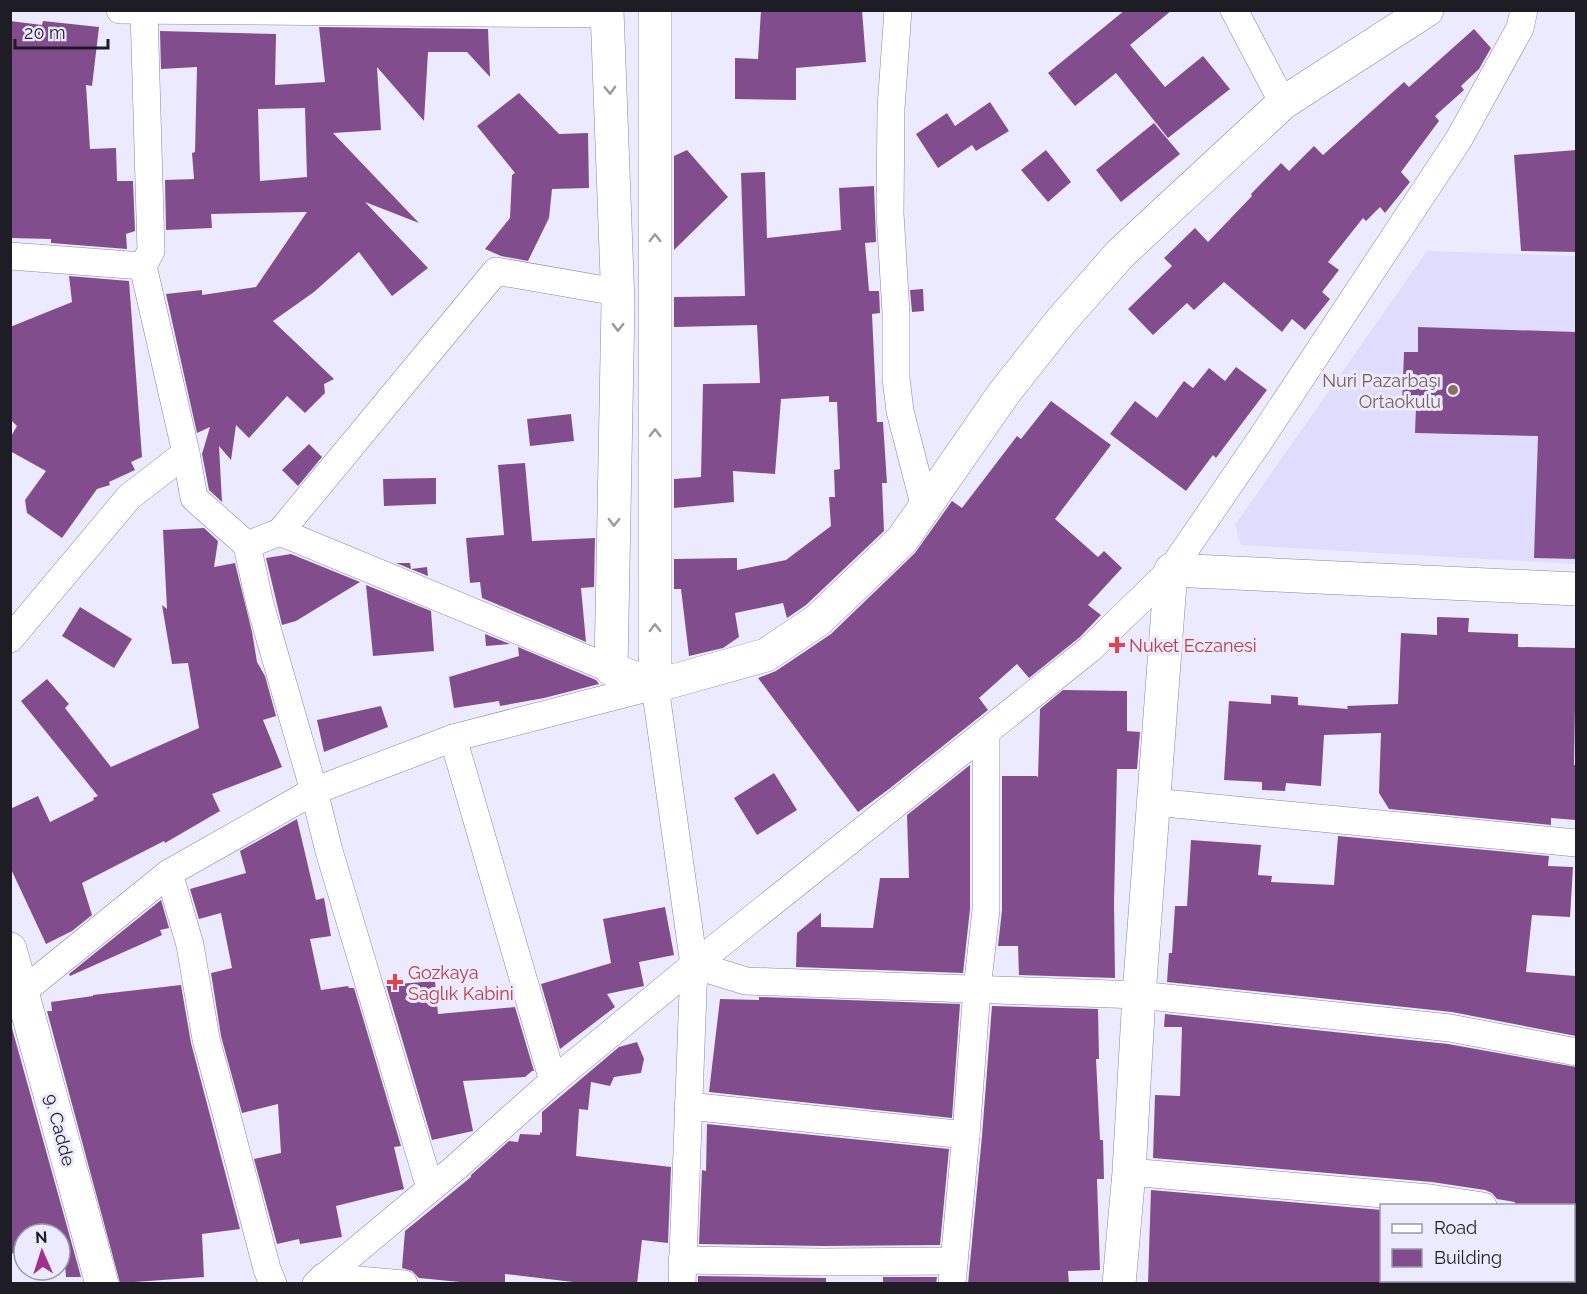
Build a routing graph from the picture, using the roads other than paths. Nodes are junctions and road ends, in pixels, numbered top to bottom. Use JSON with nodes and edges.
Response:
{"nodes":[{"id":1,"x":655,"y":10,"type":"edge"},
{"id":2,"x":898,"y":10,"type":"edge"},
{"id":3,"x":1234,"y":10,"type":"edge"},
{"id":4,"x":1427,"y":10,"type":"edge"},
{"id":5,"x":1524,"y":10,"type":"edge"},
{"id":6,"x":136,"y":11,"type":"edge"},
{"id":7,"x":607,"y":12,"type":"edge"},
{"id":8,"x":1283,"y":103,"type":"junction"},
{"id":9,"x":10,"y":256,"type":"edge"},
{"id":10,"x":143,"y":266,"type":"junction"},
{"id":11,"x":617,"y":292,"type":"junction"},
{"id":12,"x":186,"y":453,"type":"junction"},
{"id":13,"x":926,"y":508,"type":"junction"},
{"id":14,"x":280,"y":532,"type":"junction"},
{"id":15,"x":247,"y":545,"type":"junction"},
{"id":16,"x":1171,"y":570,"type":"junction"},
{"id":17,"x":1576,"y":589,"type":"edge"},
{"id":18,"x":10,"y":639,"type":"edge"},
{"id":19,"x":611,"y":669,"type":"junction"},
{"id":20,"x":655,"y":686,"type":"junction"},
{"id":21,"x":986,"y":733,"type":"junction"},
{"id":22,"x":453,"y":738,"type":"junction"},
{"id":23,"x":314,"y":791,"type":"junction"},
{"id":24,"x":1154,"y":802,"type":"junction"},
{"id":25,"x":1576,"y":843,"type":"edge"},
{"id":26,"x":169,"y":873,"type":"junction"},
{"id":27,"x":10,"y":949,"type":"edge"},
{"id":28,"x":694,"y":965,"type":"junction"},
{"id":29,"x":976,"y":989,"type":"junction"},
{"id":30,"x":1139,"y":995,"type":"junction"},
{"id":31,"x":16,"y":996,"type":"edge"},
{"id":32,"x":1576,"y":1052,"type":"edge"},
{"id":33,"x":553,"y":1081,"type":"junction"},
{"id":34,"x":688,"y":1106,"type":"junction"},
{"id":35,"x":966,"y":1135,"type":"junction"},
{"id":36,"x":1129,"y":1172,"type":"junction"},
{"id":37,"x":430,"y":1188,"type":"junction"},
{"id":38,"x":1470,"y":1204,"type":"edge"},
{"id":39,"x":682,"y":1272,"type":"edge"},
{"id":40,"x":953,"y":1272,"type":"edge"},
{"id":41,"x":320,"y":1280,"type":"edge"},
{"id":42,"x":102,"y":1284,"type":"edge"},
{"id":43,"x":273,"y":1284,"type":"edge"},
{"id":44,"x":404,"y":1284,"type":"edge"},
{"id":45,"x":1119,"y":1284,"type":"edge"}],
"edges":[{"from":20,"to":1,"type":"street","one_way":true},
{"from":2,"to":13,"type":"street"},
{"from":3,"to":8,"type":"street"},
{"from":4,"to":8,"type":"street"},
{"from":5,"to":16,"type":"street"},
{"from":6,"to":7,"type":"street"},
{"from":6,"to":10,"type":"street"},
{"from":7,"to":11,"type":"street","one_way":true},
{"from":8,"to":13,"type":"street"},
{"from":9,"to":10,"type":"street"},
{"from":10,"to":12,"type":"street"},
{"from":11,"to":14,"type":"street"},
{"from":11,"to":19,"type":"street","one_way":true},
{"from":12,"to":15,"type":"street"},
{"from":12,"to":18,"type":"street"},
{"from":13,"to":20,"type":"street"},
{"from":14,"to":15,"type":"street"},
{"from":14,"to":19,"type":"street"},
{"from":15,"to":23,"type":"street"},
{"from":16,"to":17,"type":"street"},
{"from":16,"to":21,"type":"street"},
{"from":16,"to":24,"type":"street"},
{"from":19,"to":20,"type":"street"},
{"from":20,"to":22,"type":"street"},
{"from":20,"to":28,"type":"street"},
{"from":21,"to":28,"type":"street"},
{"from":21,"to":29,"type":"street"},
{"from":22,"to":23,"type":"street"},
{"from":22,"to":33,"type":"street"},
{"from":23,"to":26,"type":"street"},
{"from":23,"to":37,"type":"street"},
{"from":24,"to":25,"type":"street"},
{"from":24,"to":30,"type":"street"},
{"from":26,"to":31,"type":"street"},
{"from":26,"to":43,"type":"street"},
{"from":27,"to":31,"type":"street","name":"9. Cadde"},
{"from":28,"to":29,"type":"street"},
{"from":28,"to":33,"type":"street"},
{"from":28,"to":34,"type":"street"},
{"from":29,"to":30,"type":"street"},
{"from":29,"to":35,"type":"street"},
{"from":30,"to":32,"type":"street"},
{"from":30,"to":36,"type":"street"},
{"from":31,"to":42,"type":"street","name":"9. Cadde"},
{"from":33,"to":37,"type":"street"},
{"from":34,"to":35,"type":"street"},
{"from":34,"to":39,"type":"street"},
{"from":35,"to":40,"type":"street"},
{"from":36,"to":38,"type":"street"},
{"from":36,"to":45,"type":"street"},
{"from":37,"to":41,"type":"street"},
{"from":39,"to":40,"type":"street"},
{"from":41,"to":44,"type":"street"}]}
